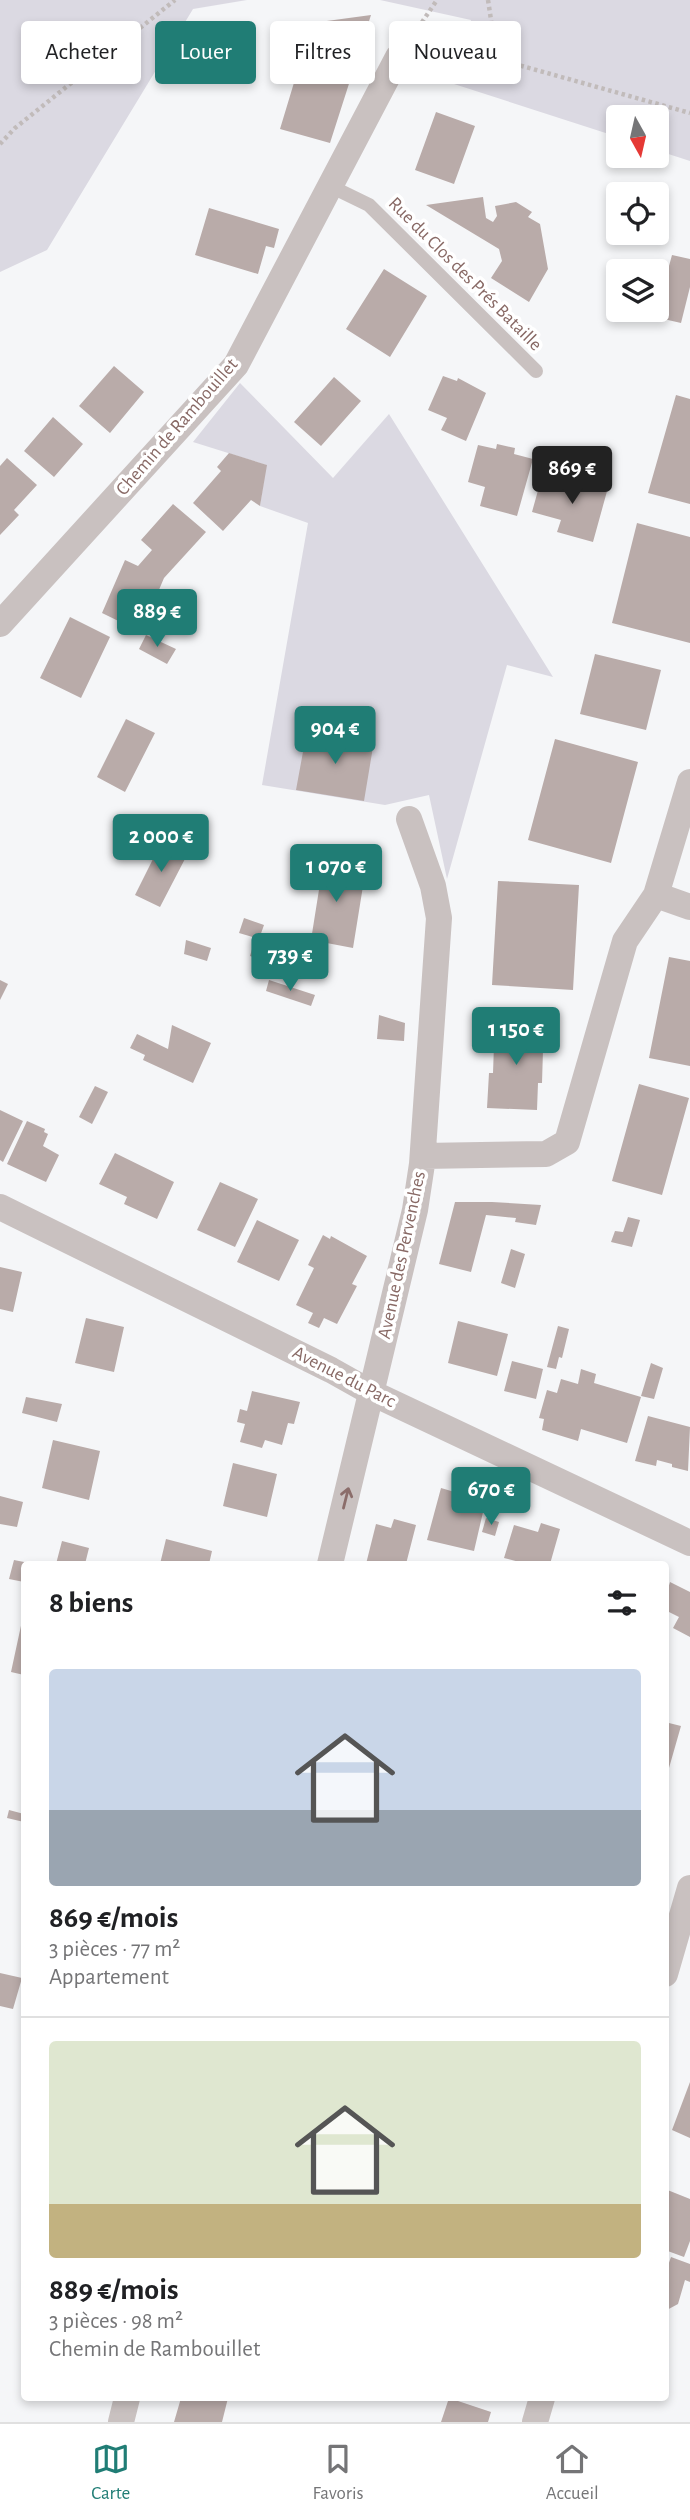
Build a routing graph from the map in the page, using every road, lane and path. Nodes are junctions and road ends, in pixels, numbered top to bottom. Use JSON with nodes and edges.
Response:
{"nodes":[{"id":1,"x":175,"y":0,"type":"edge"},
{"id":2,"x":436,"y":0,"type":"edge"},
{"id":3,"x":488,"y":0,"type":"edge"},
{"id":4,"x":422,"y":21,"type":"edge"},
{"id":5,"x":491,"y":21,"type":"edge"},
{"id":6,"x":521,"y":66,"type":"edge"},
{"id":7,"x":389,"y":74,"type":"edge"},
{"id":8,"x":690,"y":113,"type":"edge"},
{"id":9,"x":0,"y":144,"type":"edge"},
{"id":10,"x":330,"y":186,"type":"junction"},
{"id":11,"x":536,"y":371,"type":"dead end"},
{"id":12,"x":0,"y":624,"type":"edge"},
{"id":13,"x":690,"y":782,"type":"edge"},
{"id":14,"x":409,"y":819,"type":"dead end"},
{"id":15,"x":656,"y":895,"type":"junction"},
{"id":16,"x":690,"y":907,"type":"edge"},
{"id":17,"x":422,"y":1156,"type":"junction"},
{"id":18,"x":0,"y":1207,"type":"edge"},
{"id":19,"x":372,"y":1393,"type":"junction"},
{"id":20,"x":690,"y":1543,"type":"edge"},
{"id":21,"x":331,"y":1561,"type":"edge"},
{"id":22,"x":690,"y":1888,"type":"edge"},
{"id":23,"x":669,"y":1960,"type":"edge"},
{"id":24,"x":126,"y":2401,"type":"edge"},
{"id":25,"x":541,"y":2401,"type":"edge"},
{"id":26,"x":121,"y":2422,"type":"edge"},
{"id":27,"x":535,"y":2422,"type":"edge"}],
"edges":[{"from":1,"to":9,"type":"path"},
{"from":2,"to":4,"type":"path"},
{"from":3,"to":5,"type":"path"},
{"from":6,"to":8,"type":"path"},
{"from":7,"to":10,"type":"street","name":"Chemin de Rambouillet"},
{"from":10,"to":11,"type":"lane","name":"Rue du Clos des Prés Bataille"},
{"from":10,"to":12,"type":"street","name":"Chemin de Rambouillet"},
{"from":13,"to":15,"type":"street"},
{"from":14,"to":17,"type":"street","name":"Avenue des Pervenches"},
{"from":15,"to":16,"type":"street"},
{"from":15,"to":17,"type":"street"},
{"from":17,"to":19,"type":"street","name":"Avenue des Pervenches"},
{"from":18,"to":19,"type":"street","name":"Avenue du Parc"},
{"from":19,"to":20,"type":"street","name":"Avenue du Parc"},
{"from":21,"to":19,"type":"street","name":"Avenue des Pervenches","one_way":true},
{"from":22,"to":23,"type":"street"},
{"from":24,"to":26,"type":"street"},
{"from":25,"to":27,"type":"street"}]}
